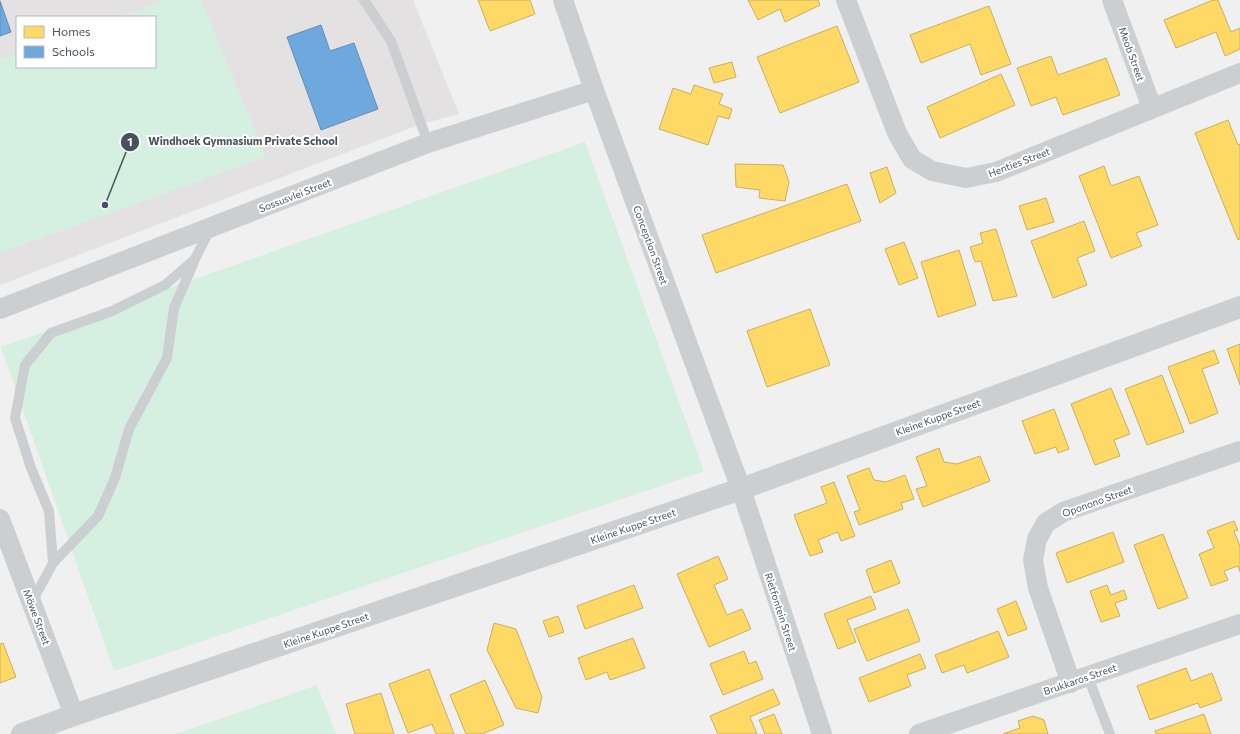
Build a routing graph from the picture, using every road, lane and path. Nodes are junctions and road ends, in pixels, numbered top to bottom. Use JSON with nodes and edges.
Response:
{"nodes":[{"id":1,"x":364,"y":0,"type":"edge"},
{"id":2,"x":563,"y":0,"type":"edge"},
{"id":3,"x":846,"y":0,"type":"edge"},
{"id":4,"x":1112,"y":0,"type":"edge"},
{"id":5,"x":1240,"y":73,"type":"edge"},
{"id":6,"x":594,"y":90,"type":"junction"},
{"id":7,"x":1152,"y":108,"type":"junction"},
{"id":8,"x":428,"y":143,"type":"junction"},
{"id":9,"x":211,"y":227,"type":"junction"},
{"id":10,"x":195,"y":259,"type":"junction"},
{"id":11,"x":1240,"y":307,"type":"edge"},
{"id":12,"x":0,"y":309,"type":"edge"},
{"id":13,"x":1240,"y":451,"type":"edge"},
{"id":14,"x":741,"y":489,"type":"junction"},
{"id":15,"x":0,"y":519,"type":"edge"},
{"id":16,"x":4,"y":542,"type":"edge"},
{"id":17,"x":54,"y":563,"type":"junction"},
{"id":18,"x":31,"y":603,"type":"junction"},
{"id":19,"x":1240,"y":624,"type":"edge"},
{"id":20,"x":1079,"y":680,"type":"junction"},
{"id":21,"x":74,"y":715,"type":"junction"},
{"id":22,"x":22,"y":734,"type":"edge"},
{"id":23,"x":822,"y":734,"type":"edge"},
{"id":24,"x":919,"y":734,"type":"edge"},
{"id":25,"x":1110,"y":734,"type":"edge"}],
"edges":[{"from":1,"to":8,"type":"lane"},
{"from":2,"to":6,"type":"street","name":"Conception Street"},
{"from":3,"to":7,"type":"street","name":"Henties Street"},
{"from":4,"to":7,"type":"street","name":"Meob Street"},
{"from":5,"to":7,"type":"street","name":"Henties Street"},
{"from":6,"to":8,"type":"street","name":"Sossusvlei Street"},
{"from":6,"to":14,"type":"street","name":"Conception Street"},
{"from":8,"to":9,"type":"street","name":"Sossusvlei Street"},
{"from":9,"to":10,"type":"lane"},
{"from":9,"to":12,"type":"street","name":"Sossusvlei Street"},
{"from":10,"to":17,"type":"lane"},
{"from":10,"to":17,"type":"lane"},
{"from":11,"to":14,"type":"street","name":"Kleine Kuppe Street"},
{"from":13,"to":20,"type":"street","name":"Oponono Street"},
{"from":14,"to":21,"type":"street","name":"Kleine Kuppe Street"},
{"from":14,"to":23,"type":"street","name":"Rietfontein Street"},
{"from":15,"to":16,"type":"street","name":"Möwe Street"},
{"from":16,"to":18,"type":"street","name":"Möwe Street"},
{"from":17,"to":18,"type":"lane"},
{"from":18,"to":21,"type":"street","name":"Möwe Street"},
{"from":19,"to":20,"type":"street","name":"Brukkaros Street"},
{"from":20,"to":24,"type":"street","name":"Brukkaros Street"},
{"from":20,"to":25,"type":"lane"},
{"from":21,"to":22,"type":"street","name":"Kleine Kuppe Street"}]}
